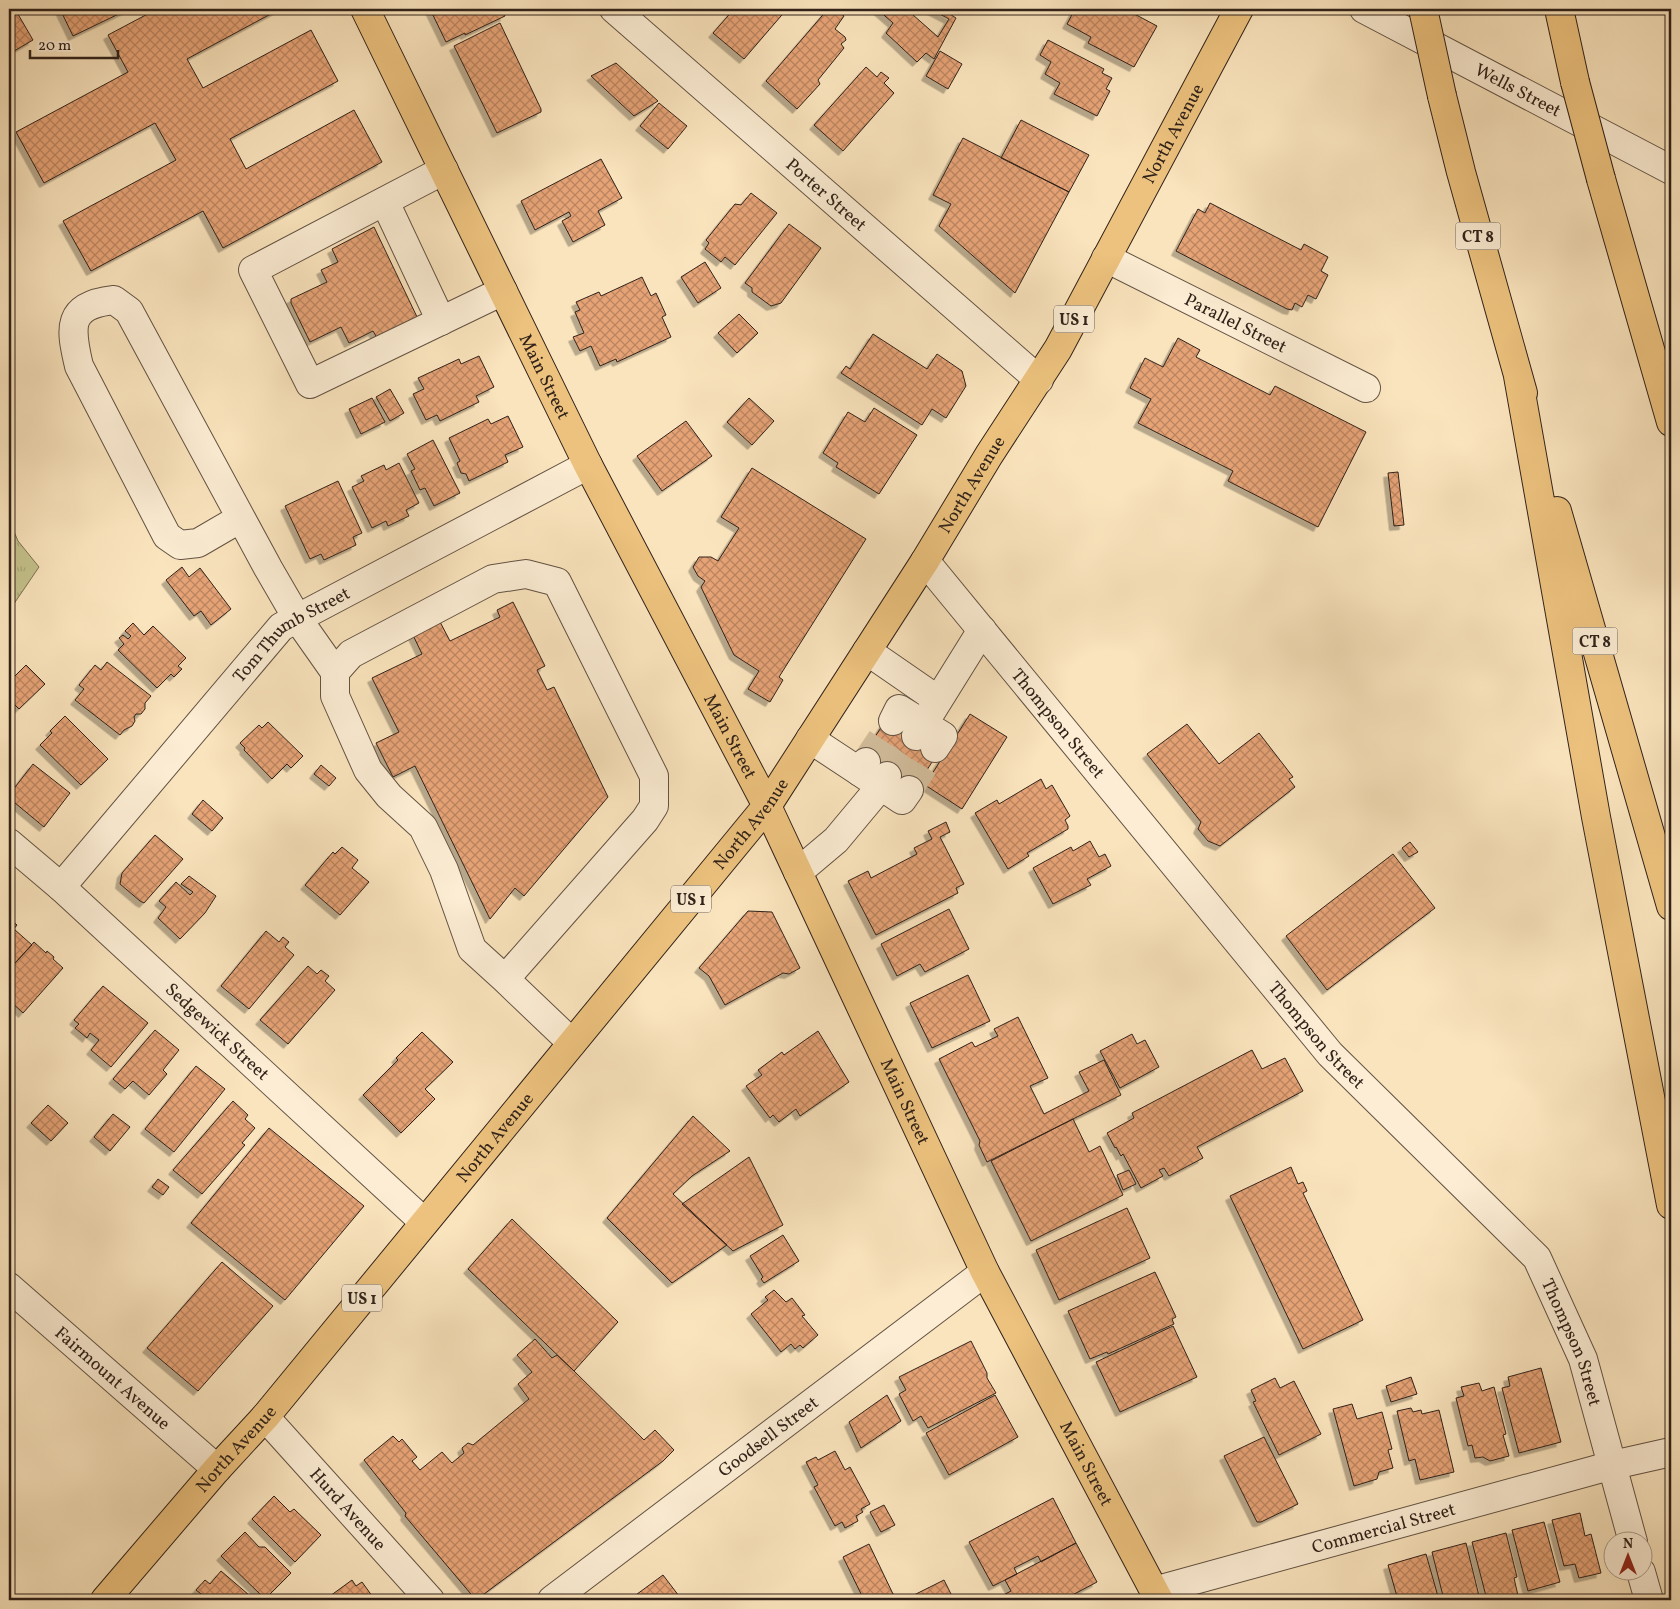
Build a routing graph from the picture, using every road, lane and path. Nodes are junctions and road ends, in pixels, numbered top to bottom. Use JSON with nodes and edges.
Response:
{"nodes":[{"id":1,"x":365,"y":9,"type":"edge"},
{"id":2,"x":614,"y":9,"type":"edge"},
{"id":3,"x":1239,"y":9,"type":"edge"},
{"id":4,"x":1364,"y":9,"type":"edge"},
{"id":5,"x":1423,"y":9,"type":"edge"},
{"id":6,"x":1559,"y":9,"type":"edge"},
{"id":7,"x":444,"y":170,"type":"junction"},
{"id":8,"x":1671,"y":170,"type":"edge"},
{"id":9,"x":385,"y":202,"type":"junction"},
{"id":10,"x":1106,"y":258,"type":"junction"},
{"id":11,"x":503,"y":291,"type":"junction"},
{"id":12,"x":441,"y":321,"type":"junction"},
{"id":13,"x":1518,"y":376,"type":"junction"},
{"id":14,"x":1039,"y":380,"type":"junction"},
{"id":15,"x":1366,"y":388,"type":"dead end"},
{"id":16,"x":1671,"y":422,"type":"edge"},
{"id":17,"x":588,"y":465,"type":"junction"},
{"id":18,"x":240,"y":518,"type":"junction"},
{"id":19,"x":925,"y":561,"type":"junction"},
{"id":20,"x":297,"y":618,"type":"junction"},
{"id":21,"x":982,"y":630,"type":"junction"},
{"id":22,"x":867,"y":651,"type":"junction"},
{"id":23,"x":335,"y":672,"type":"junction"},
{"id":24,"x":938,"y":700,"type":"junction"},
{"id":25,"x":893,"y":721,"type":"tunnel mouth"},
{"id":26,"x":810,"y":739,"type":"junction"},
{"id":27,"x":767,"y":806,"type":"junction"},
{"id":28,"x":9,"y":843,"type":"edge"},
{"id":29,"x":798,"y":872,"type":"junction"},
{"id":30,"x":61,"y":887,"type":"junction"},
{"id":31,"x":1671,"y":906,"type":"edge"},
{"id":32,"x":505,"y":979,"type":"junction"},
{"id":33,"x":572,"y":1043,"type":"junction"},
{"id":34,"x":1671,"y":1206,"type":"edge"},
{"id":35,"x":424,"y":1222,"type":"junction"},
{"id":36,"x":985,"y":1272,"type":"junction"},
{"id":37,"x":9,"y":1287,"type":"edge"},
{"id":38,"x":265,"y":1417,"type":"junction"},
{"id":39,"x":1671,"y":1452,"type":"edge"},
{"id":40,"x":1613,"y":1465,"type":"junction"},
{"id":41,"x":217,"y":1469,"type":"junction"},
{"id":42,"x":1630,"y":1532,"type":"edge"},
{"id":43,"x":1644,"y":1582,"type":"edge"},
{"id":44,"x":1156,"y":1596,"type":"edge"},
{"id":45,"x":105,"y":1600,"type":"edge"},
{"id":46,"x":430,"y":1600,"type":"edge"},
{"id":47,"x":552,"y":1600,"type":"edge"},
{"id":48,"x":1648,"y":1600,"type":"edge"}],
"edges":[{"from":1,"to":7,"type":"main road","name":"Main Street"},
{"from":2,"to":14,"type":"street","name":"Porter Street"},
{"from":3,"to":10,"type":"main road","name":"North Avenue","number":"US 1"},
{"from":4,"to":8,"type":"street","name":"Wells Street"},
{"from":5,"to":13,"type":"main road","number":"CT 8","bridge":true},
{"from":6,"to":16,"type":"main road","bridge":true},
{"from":7,"to":9,"type":"street"},
{"from":7,"to":11,"type":"main road","name":"Main Street"},
{"from":9,"to":12,"type":"street"},
{"from":9,"to":12,"type":"street"},
{"from":10,"to":14,"type":"main road","name":"North Avenue","number":"US 1"},
{"from":10,"to":15,"type":"street","name":"Parallel Street"},
{"from":11,"to":12,"type":"street"},
{"from":11,"to":17,"type":"main road","name":"Main Street"},
{"from":13,"to":31,"type":"main road","number":"CT 8"},
{"from":13,"to":34,"type":"main road"},
{"from":14,"to":19,"type":"main road","name":"North Avenue","number":"US 1"},
{"from":17,"to":20,"type":"street","name":"Tom Thumb Street"},
{"from":17,"to":27,"type":"main road","name":"Main Street"},
{"from":18,"to":18,"type":"street"},
{"from":18,"to":20,"type":"street"},
{"from":19,"to":21,"type":"street","name":"Thompson Street"},
{"from":19,"to":22,"type":"main road","name":"North Avenue","number":"US 1"},
{"from":20,"to":23,"type":"street"},
{"from":20,"to":30,"type":"street","name":"Tom Thumb Street"},
{"from":21,"to":24,"type":"street"},
{"from":21,"to":40,"type":"street","name":"Thompson Street"},
{"from":22,"to":24,"type":"street"},
{"from":22,"to":26,"type":"main road","name":"North Avenue","number":"US 1"},
{"from":23,"to":32,"type":"street"},
{"from":23,"to":32,"type":"street"},
{"from":24,"to":25,"type":"street"},
{"from":26,"to":27,"type":"main road","name":"North Avenue","number":"US 1"},
{"from":26,"to":29,"type":"street"},
{"from":27,"to":29,"type":"main road","name":"Main Street"},
{"from":27,"to":33,"type":"main road","name":"North Avenue","number":"US 1"},
{"from":28,"to":30,"type":"street","name":"Sedgewick Street"},
{"from":29,"to":36,"type":"main road","name":"Main Street"},
{"from":30,"to":35,"type":"street","name":"Sedgewick Street"},
{"from":32,"to":33,"type":"street"},
{"from":33,"to":35,"type":"main road","name":"North Avenue","number":"US 1"},
{"from":35,"to":38,"type":"main road","name":"North Avenue","number":"US 1"},
{"from":36,"to":44,"type":"main road","name":"Main Street"},
{"from":36,"to":47,"type":"street","name":"Goodsell Street"},
{"from":37,"to":41,"type":"street","name":"Fairmount Avenue"},
{"from":38,"to":41,"type":"main road","name":"North Avenue","number":"US 1"},
{"from":38,"to":46,"type":"street","name":"Hurd Avenue"},
{"from":39,"to":40,"type":"street","name":"Commercial Street"},
{"from":40,"to":42,"type":"street","name":"Thompson Street"},
{"from":40,"to":44,"type":"street","name":"Commercial Street"},
{"from":41,"to":45,"type":"main road","name":"North Avenue","number":"US 1"},
{"from":43,"to":48,"type":"street"}]}
